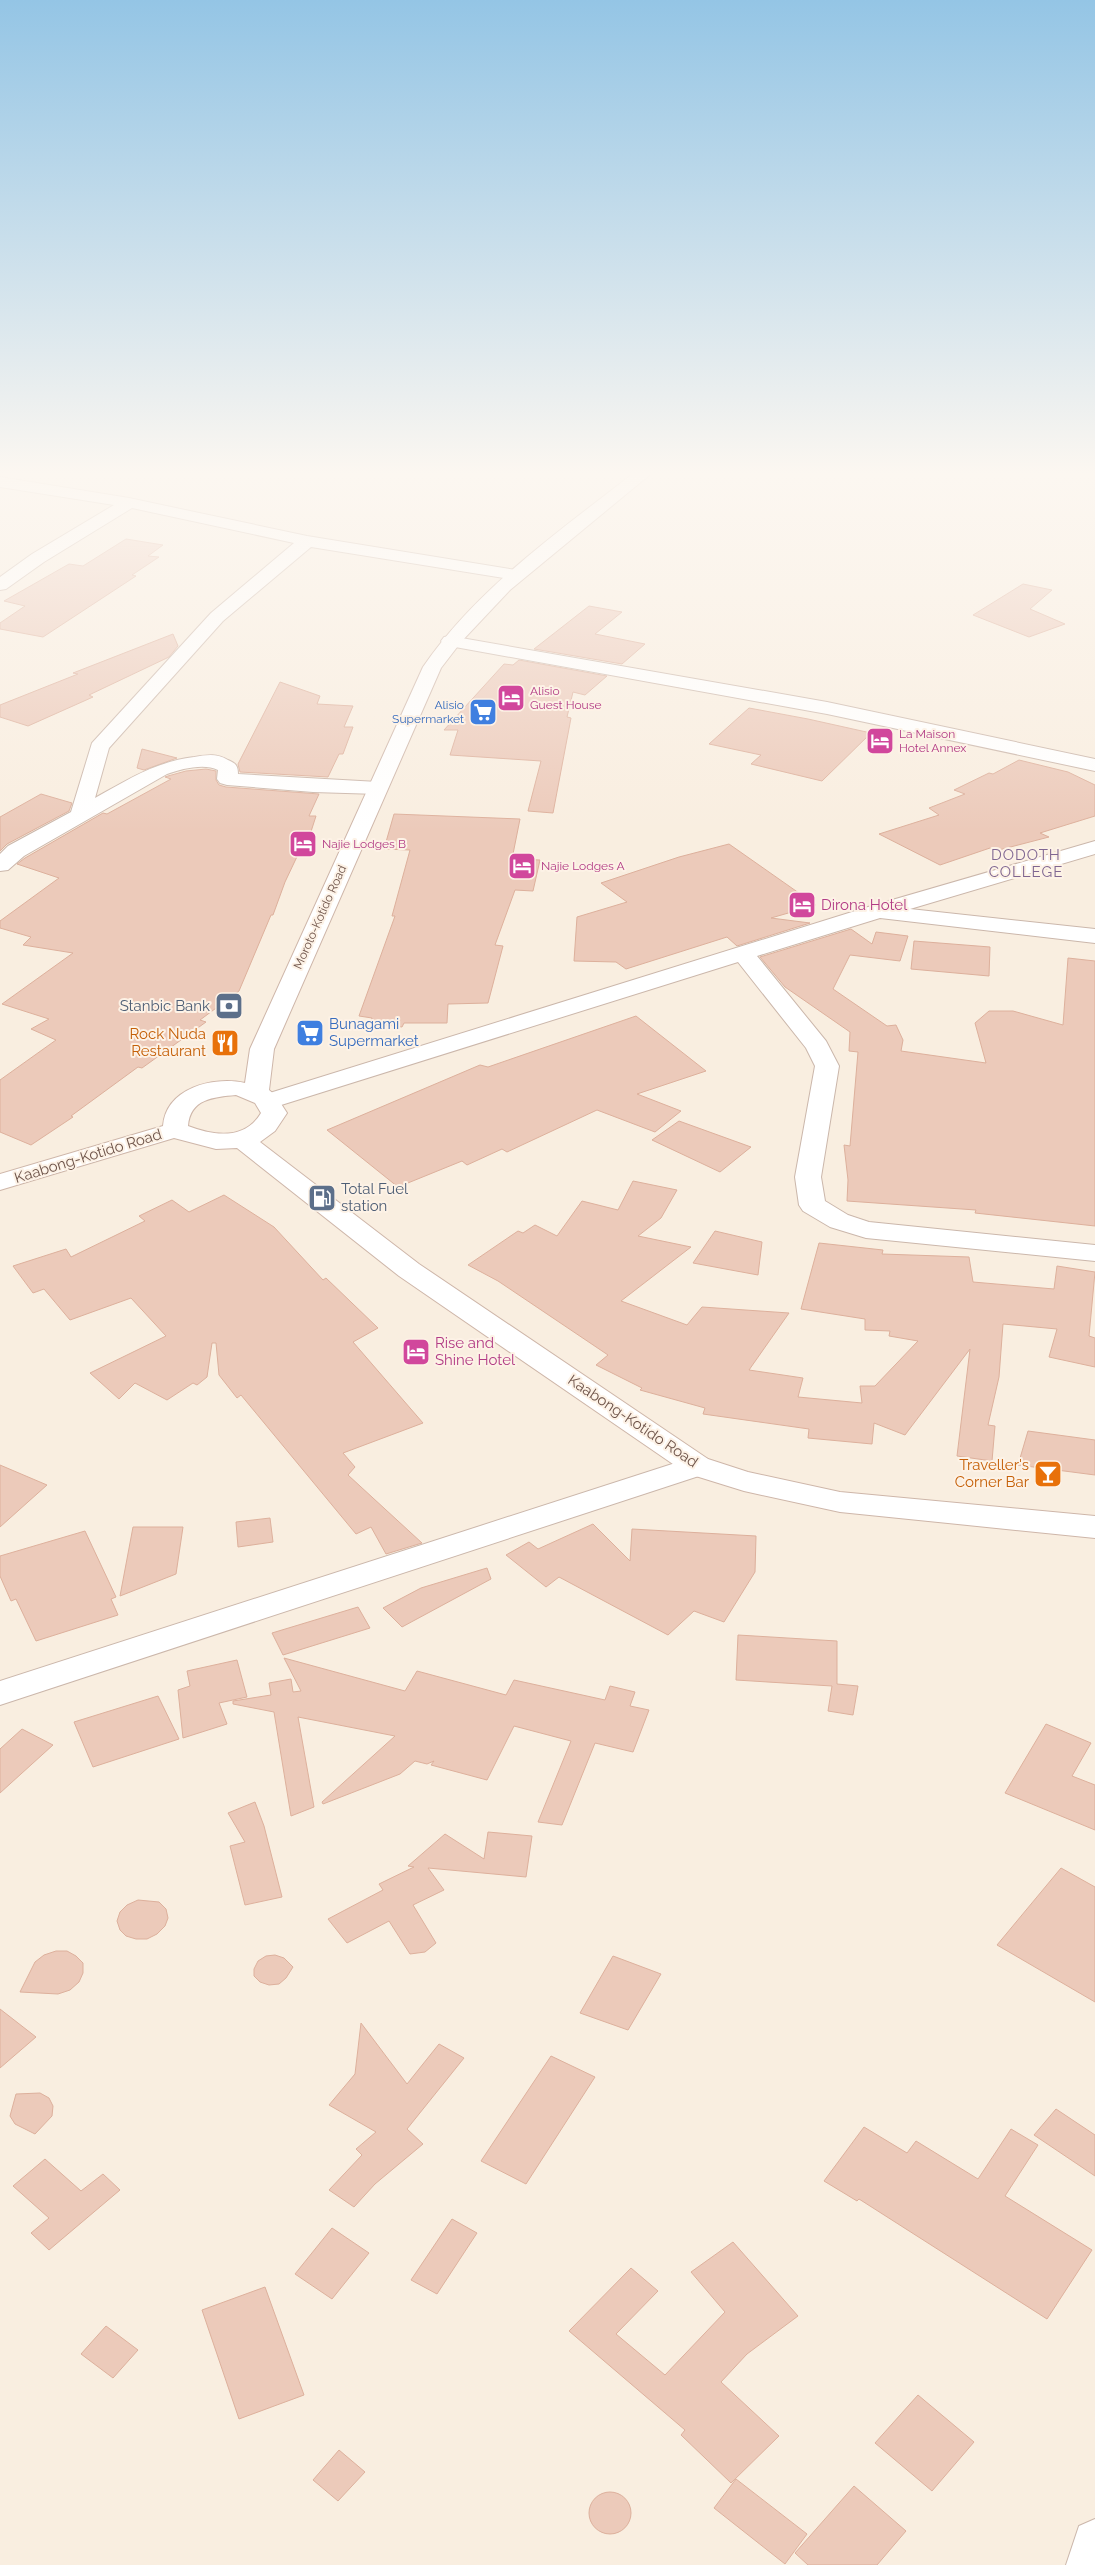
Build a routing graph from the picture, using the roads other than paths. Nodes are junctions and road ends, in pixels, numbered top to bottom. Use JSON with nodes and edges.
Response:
{"nodes":[{"id":1,"x":247,"y":592,"type":"edge"},
{"id":2,"x":499,"y":592,"type":"edge"},
{"id":3,"x":450,"y":641,"type":"junction"},
{"id":4,"x":1095,"y":765,"type":"edge"},
{"id":5,"x":378,"y":788,"type":"junction"},
{"id":6,"x":80,"y":815,"type":"junction"},
{"id":7,"x":1095,"y":847,"type":"edge"},
{"id":8,"x":0,"y":865,"type":"edge"},
{"id":9,"x":876,"y":912,"type":"junction"},
{"id":10,"x":1095,"y":936,"type":"edge"},
{"id":11,"x":743,"y":953,"type":"junction"},
{"id":12,"x":262,"y":1049,"type":"junction"},
{"id":13,"x":214,"y":1089,"type":"junction"},
{"id":14,"x":262,"y":1097,"type":"junction"},
{"id":15,"x":175,"y":1130,"type":"junction"},
{"id":16,"x":243,"y":1141,"type":"junction"},
{"id":17,"x":2,"y":1180,"type":"edge"},
{"id":18,"x":1095,"y":1253,"type":"edge"},
{"id":19,"x":697,"y":1466,"type":"junction"},
{"id":20,"x":1095,"y":1527,"type":"edge"},
{"id":21,"x":0,"y":1693,"type":"edge"},
{"id":22,"x":1095,"y":2542,"type":"edge"},
{"id":23,"x":1089,"y":2565,"type":"edge"}],
"edges":[{"from":1,"to":6,"type":"street"},
{"from":2,"to":3,"type":"street","name":"Moroto-Kotido Road"},
{"from":3,"to":4,"type":"street"},
{"from":3,"to":5,"type":"street","name":"Moroto-Kotido Road"},
{"from":5,"to":6,"type":"street"},
{"from":5,"to":12,"type":"street","name":"Moroto-Kotido Road"},
{"from":6,"to":8,"type":"street"},
{"from":7,"to":9,"type":"street"},
{"from":9,"to":10,"type":"street"},
{"from":9,"to":11,"type":"street"},
{"from":11,"to":14,"type":"street"},
{"from":11,"to":18,"type":"street"},
{"from":12,"to":13,"type":"street","name":"Moroto-Kotido Road"},
{"from":12,"to":14,"type":"street","name":"Moroto-Kotido Road"},
{"from":13,"to":14,"type":"street"},
{"from":13,"to":15,"type":"street"},
{"from":14,"to":16,"type":"street","name":"Moroto-Kotido Road"},
{"from":15,"to":16,"type":"street"},
{"from":15,"to":17,"type":"street","name":"Kaabong-Kotido Road"},
{"from":16,"to":19,"type":"street","name":"Kaabong-Kotido Road"},
{"from":19,"to":20,"type":"street","name":"Kaabong-Kotido Road"},
{"from":19,"to":21,"type":"street"},
{"from":22,"to":23,"type":"street"}]}
